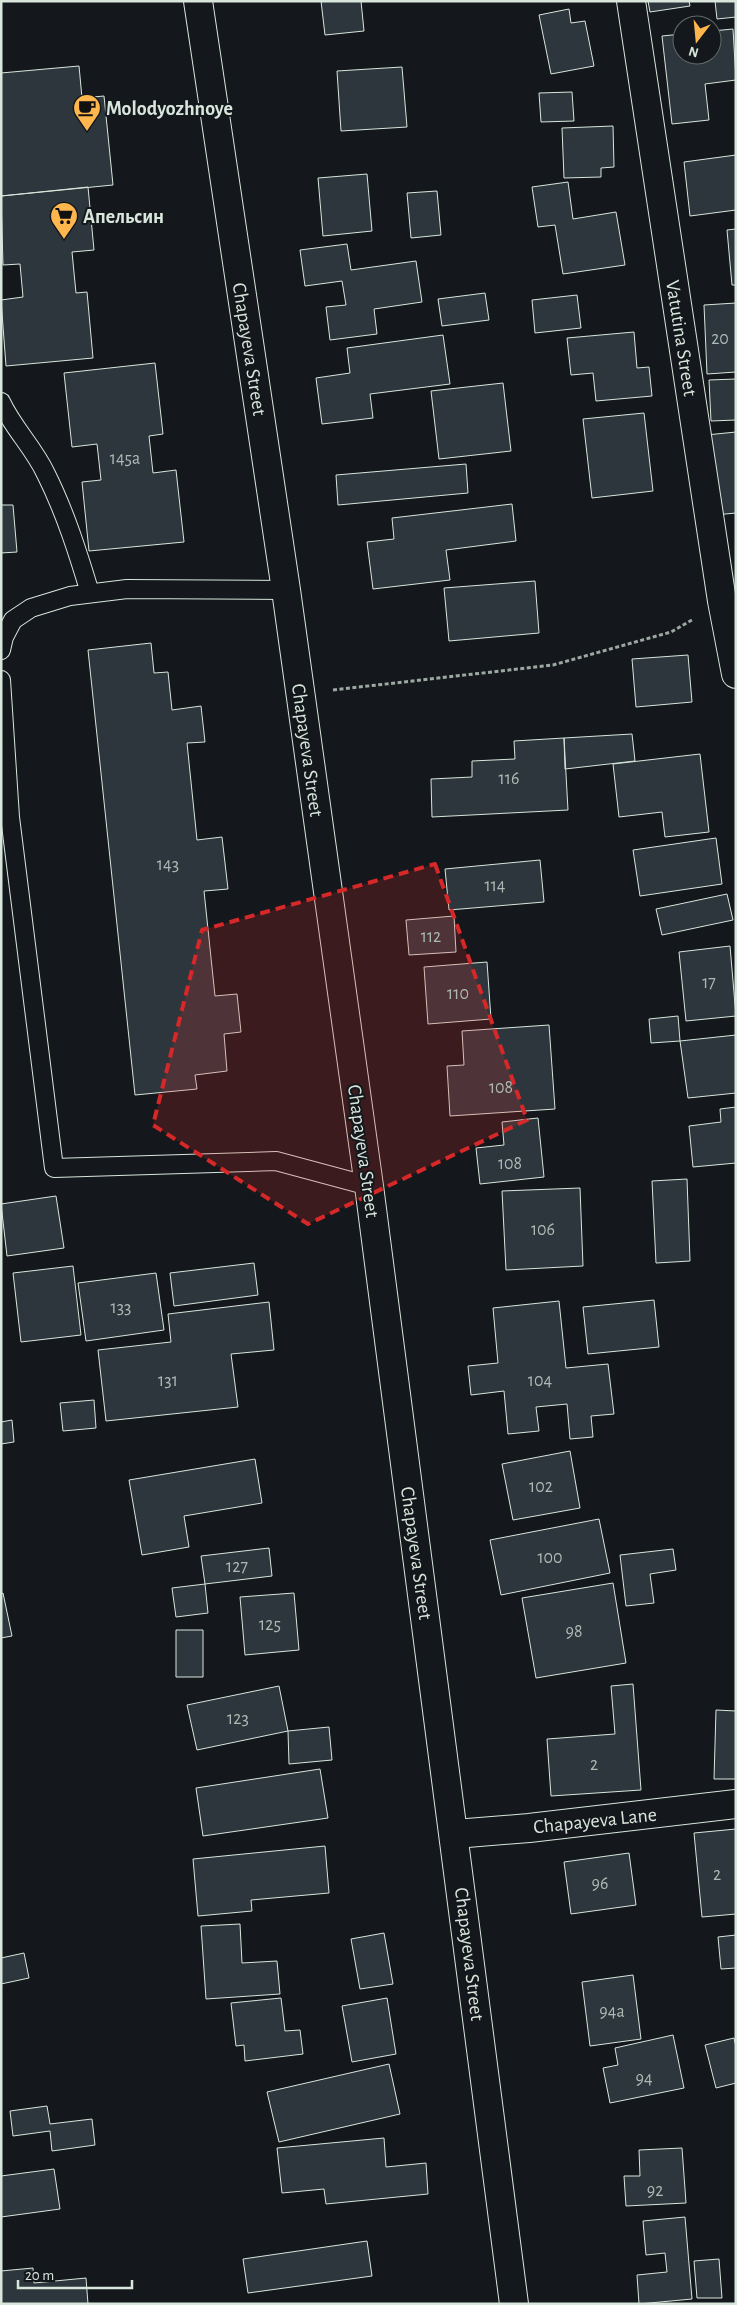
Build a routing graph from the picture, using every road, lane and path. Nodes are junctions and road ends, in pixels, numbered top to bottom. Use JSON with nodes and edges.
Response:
{"nodes":[{"id":1,"x":198,"y":1,"type":"edge"},
{"id":2,"x":631,"y":1,"type":"edge"},
{"id":3,"x":1,"y":402,"type":"edge"},
{"id":4,"x":286,"y":590,"type":"junction"},
{"id":5,"x":729,"y":592,"type":"edge"},
{"id":6,"x":90,"y":594,"type":"junction"},
{"id":7,"x":1,"y":650,"type":"edge"},
{"id":8,"x":736,"y":674,"type":"edge"},
{"id":9,"x":1,"y":680,"type":"edge"},
{"id":10,"x":299,"y":691,"type":"junction"},
{"id":11,"x":369,"y":1186,"type":"junction"},
{"id":12,"x":736,"y":1804,"type":"edge"},
{"id":13,"x":454,"y":1834,"type":"junction"},
{"id":14,"x":514,"y":2304,"type":"edge"}],
"edges":[{"from":1,"to":4,"type":"street","name":"Chapayeva Street"},
{"from":2,"to":5,"type":"street","name":"Vatutina Street"},
{"from":3,"to":6,"type":"lane"},
{"from":4,"to":6,"type":"lane"},
{"from":4,"to":10,"type":"street","name":"Chapayeva Street"},
{"from":5,"to":8,"type":"street","name":"Vatutina Street"},
{"from":5,"to":10,"type":"path"},
{"from":6,"to":7,"type":"lane"},
{"from":9,"to":11,"type":"lane"},
{"from":10,"to":11,"type":"street","name":"Chapayeva Street"},
{"from":11,"to":13,"type":"street","name":"Chapayeva Street"},
{"from":12,"to":13,"type":"street","name":"Chapayeva Lane"},
{"from":13,"to":14,"type":"street","name":"Chapayeva Street"}]}
